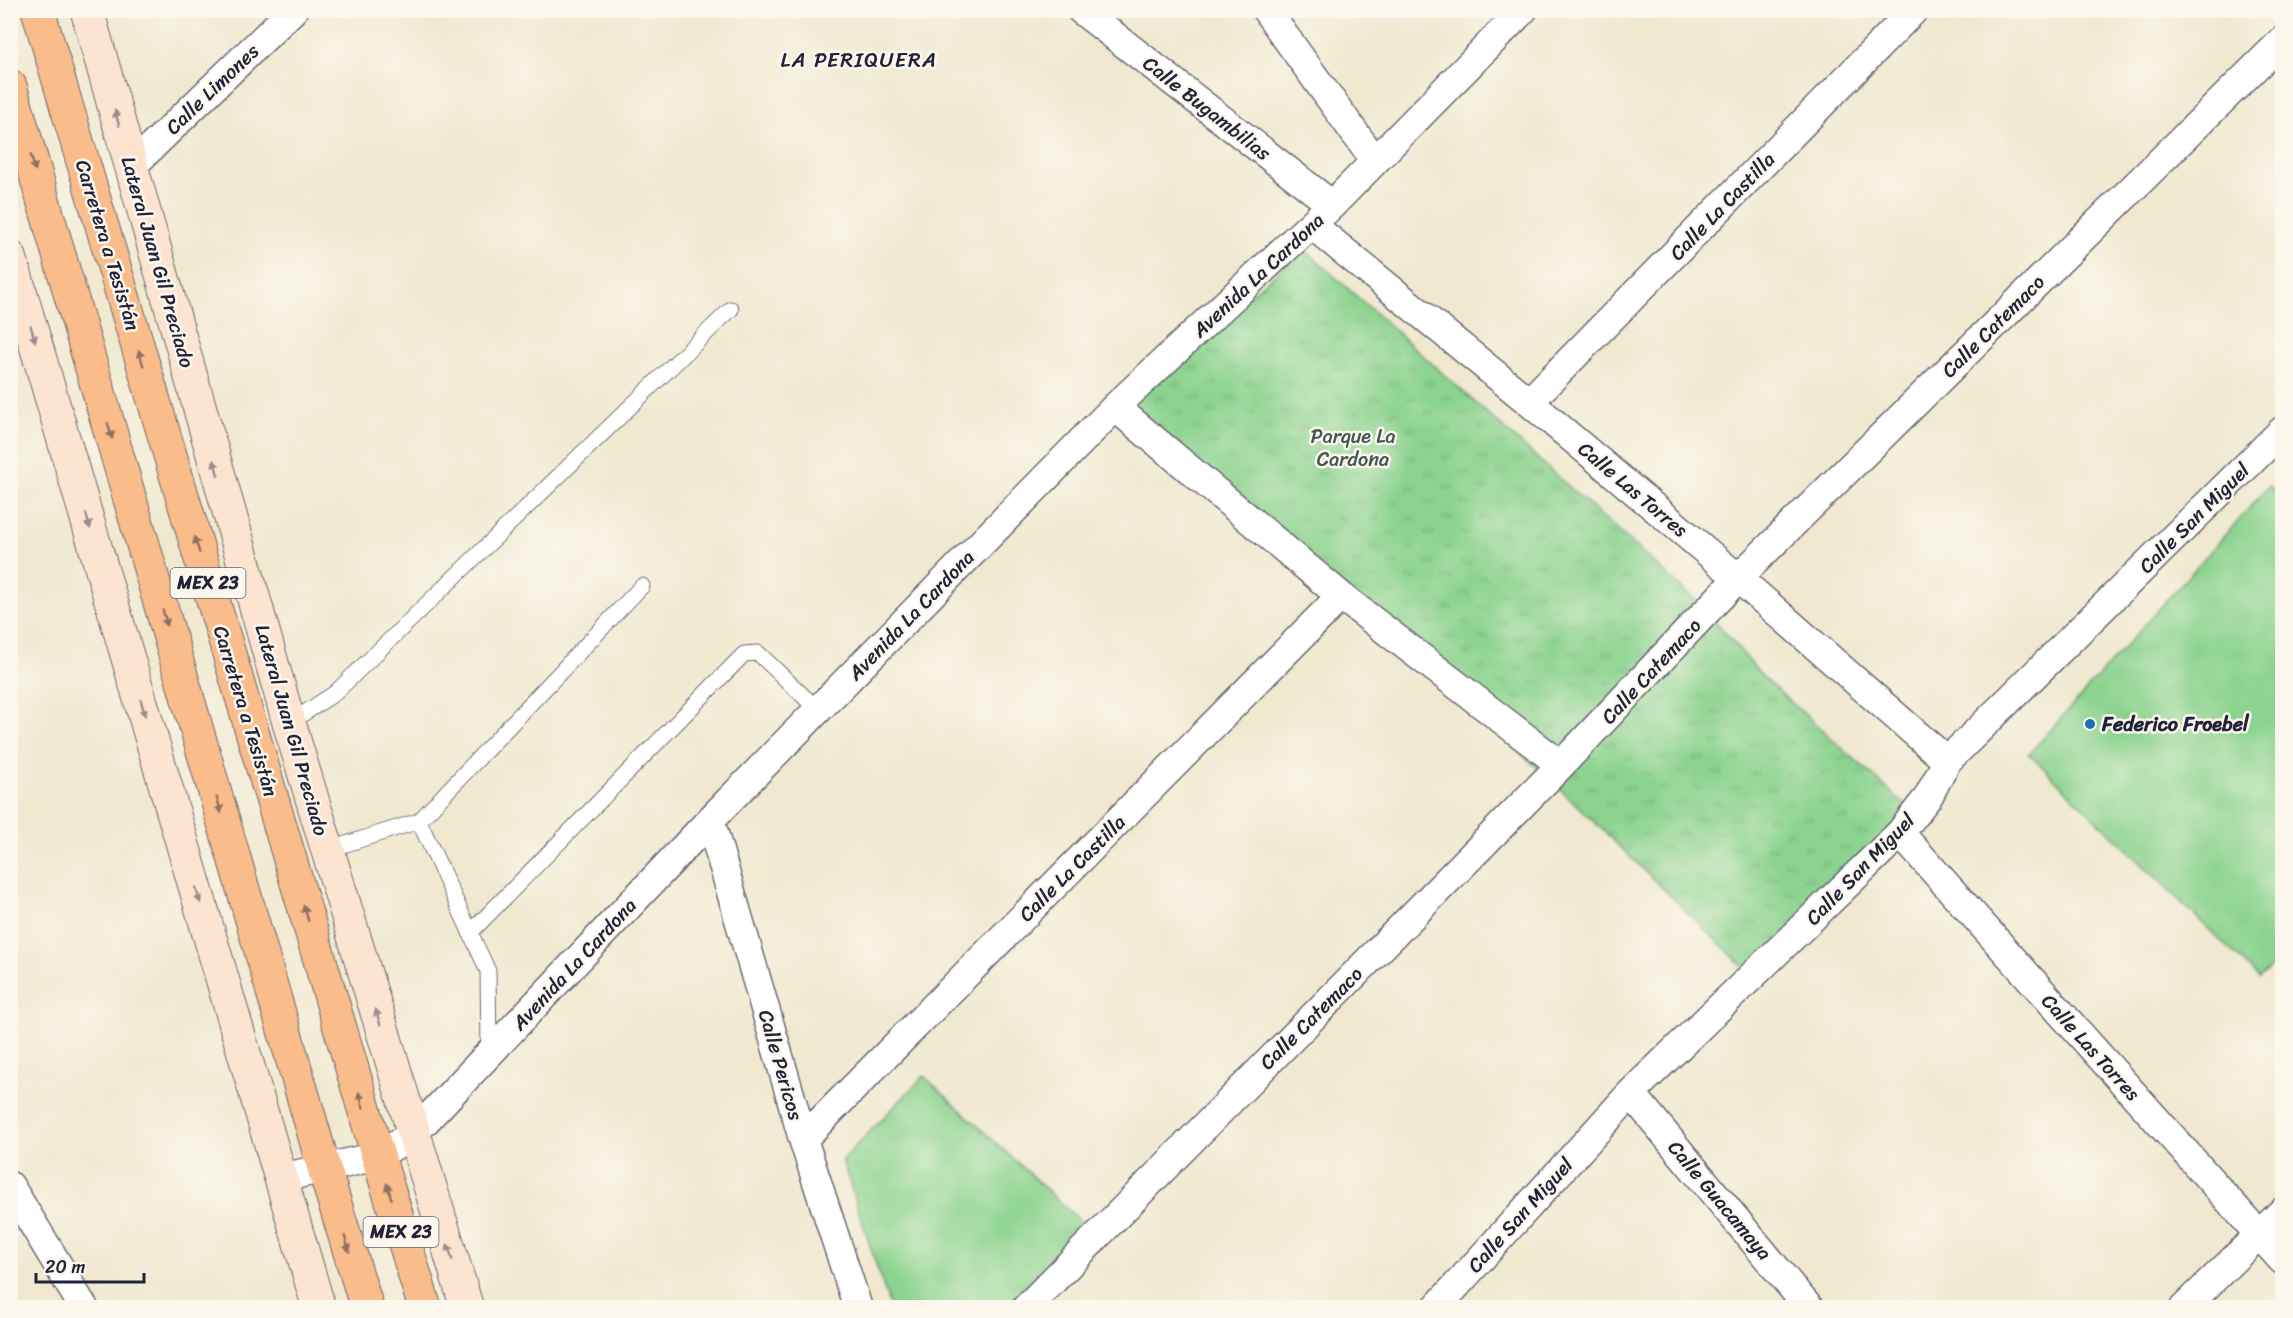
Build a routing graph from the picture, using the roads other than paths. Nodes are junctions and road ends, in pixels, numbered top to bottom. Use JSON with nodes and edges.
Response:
{"nodes":[{"id":1,"x":38,"y":10,"type":"edge"},
{"id":2,"x":87,"y":10,"type":"edge"},
{"id":3,"x":293,"y":10,"type":"edge"},
{"id":4,"x":1081,"y":10,"type":"edge"},
{"id":5,"x":1266,"y":10,"type":"edge"},
{"id":6,"x":1523,"y":10,"type":"edge"},
{"id":7,"x":1914,"y":10,"type":"edge"},
{"id":8,"x":2283,"y":41,"type":"edge"},
{"id":9,"x":10,"y":86,"type":"edge"},
{"id":10,"x":1376,"y":161,"type":"junction"},
{"id":11,"x":131,"y":167,"type":"junction"},
{"id":12,"x":1332,"y":206,"type":"junction"},
{"id":13,"x":1312,"y":225,"type":"junction"},
{"id":14,"x":10,"y":257,"type":"edge"},
{"id":15,"x":731,"y":309,"type":"dead end"},
{"id":16,"x":1530,"y":402,"type":"junction"},
{"id":17,"x":1115,"y":407,"type":"junction"},
{"id":18,"x":2283,"y":431,"type":"edge"},
{"id":19,"x":1738,"y":578,"type":"junction"},
{"id":20,"x":642,"y":585,"type":"dead end"},
{"id":21,"x":1341,"y":596,"type":"junction"},
{"id":22,"x":818,"y":710,"type":"junction"},
{"id":23,"x":289,"y":723,"type":"junction"},
{"id":24,"x":1947,"y":761,"type":"junction"},
{"id":25,"x":1561,"y":765,"type":"junction"},
{"id":26,"x":710,"y":820,"type":"junction"},
{"id":27,"x":419,"y":821,"type":"junction"},
{"id":28,"x":1900,"y":833,"type":"junction"},
{"id":29,"x":327,"y":850,"type":"junction"},
{"id":30,"x":470,"y":933,"type":"junction"},
{"id":31,"x":489,"y":1053,"type":"junction"},
{"id":32,"x":1631,"y":1093,"type":"junction"},
{"id":33,"x":414,"y":1133,"type":"junction"},
{"id":34,"x":803,"y":1139,"type":"junction"},
{"id":35,"x":378,"y":1156,"type":"junction"},
{"id":36,"x":324,"y":1168,"type":"junction"},
{"id":37,"x":281,"y":1178,"type":"junction"},
{"id":38,"x":10,"y":1186,"type":"edge"},
{"id":39,"x":2283,"y":1212,"type":"edge"},
{"id":40,"x":2259,"y":1235,"type":"junction"},
{"id":41,"x":2283,"y":1260,"type":"edge"},
{"id":42,"x":84,"y":1308,"type":"edge"},
{"id":43,"x":319,"y":1308,"type":"edge"},
{"id":44,"x":367,"y":1308,"type":"edge"},
{"id":45,"x":425,"y":1308,"type":"edge"},
{"id":46,"x":467,"y":1308,"type":"edge"},
{"id":47,"x":858,"y":1308,"type":"edge"},
{"id":48,"x":1026,"y":1308,"type":"edge"},
{"id":49,"x":1436,"y":1308,"type":"edge"},
{"id":50,"x":1809,"y":1308,"type":"edge"},
{"id":51,"x":2184,"y":1308,"type":"edge"}],
"edges":[{"from":35,"to":1,"type":"main road","name":"Carretera a Tesistán","number":"MEX 23","one_way":true},
{"from":11,"to":2,"type":"main road","name":"Lateral Juan Gil Preciado","one_way":true},
{"from":3,"to":11,"type":"street","name":"Calle Limones"},
{"from":4,"to":12,"type":"street","name":"Calle Bugambilias"},
{"from":5,"to":10,"type":"street"},
{"from":6,"to":10,"type":"street","name":"Avenida La Cardona"},
{"from":7,"to":16,"type":"street","name":"Calle La Castilla"},
{"from":8,"to":19,"type":"street","name":"Calle Catemaco"},
{"from":9,"to":36,"type":"main road","number":"MEX 23","one_way":true},
{"from":10,"to":12,"type":"street","name":"Avenida La Cardona"},
{"from":23,"to":11,"type":"main road","name":"Lateral Juan Gil Preciado","one_way":true},
{"from":12,"to":13,"type":"street","name":"Avenida La Cardona"},
{"from":13,"to":16,"type":"street","name":"Calle Las Torres"},
{"from":13,"to":17,"type":"street","name":"Avenida La Cardona"},
{"from":14,"to":37,"type":"main road","one_way":true},
{"from":15,"to":23,"type":"lane"},
{"from":16,"to":19,"type":"street","name":"Calle Las Torres"},
{"from":17,"to":21,"type":"street"},
{"from":17,"to":22,"type":"street","name":"Avenida La Cardona"},
{"from":18,"to":24,"type":"street","name":"Calle San Miguel"},
{"from":19,"to":24,"type":"street","name":"Calle Las Torres"},
{"from":19,"to":25,"type":"street","name":"Calle Catemaco"},
{"from":20,"to":27,"type":"lane"},
{"from":21,"to":25,"type":"street"},
{"from":21,"to":34,"type":"street","name":"Calle La Castilla"},
{"from":22,"to":26,"type":"street","name":"Avenida La Cardona"},
{"from":22,"to":30,"type":"lane"},
{"from":23,"to":29,"type":"main road","name":"Lateral Juan Gil Preciado"},
{"from":24,"to":28,"type":"street","name":"Calle San Miguel"},
{"from":25,"to":48,"type":"street","name":"Calle Catemaco"},
{"from":26,"to":31,"type":"street","name":"Avenida La Cardona"},
{"from":26,"to":34,"type":"street","name":"Calle Pericos"},
{"from":27,"to":29,"type":"lane"},
{"from":27,"to":30,"type":"lane"},
{"from":28,"to":32,"type":"street","name":"Calle San Miguel"},
{"from":28,"to":40,"type":"street","name":"Calle Las Torres"},
{"from":33,"to":29,"type":"main road","name":"Lateral Juan Gil Preciado","one_way":true},
{"from":30,"to":31,"type":"lane"},
{"from":31,"to":33,"type":"street","name":"Avenida La Cardona"},
{"from":32,"to":49,"type":"street","name":"Calle San Miguel"},
{"from":32,"to":50,"type":"street","name":"Calle Guacamaya"},
{"from":33,"to":35,"type":"street","name":"Avenida La Cardona"},
{"from":46,"to":33,"type":"main road","name":"Lateral Juan Gil Preciado","one_way":true},
{"from":34,"to":47,"type":"street","name":"Calle Pericos"},
{"from":35,"to":36,"type":"street","name":"Avenida La Cardona"},
{"from":45,"to":35,"type":"main road","name":"Carretera a Tesistán","number":"MEX 23","one_way":true},
{"from":36,"to":37,"type":"street","name":"Avenida La Cardona"},
{"from":36,"to":44,"type":"main road","number":"MEX 23","one_way":true},
{"from":37,"to":43,"type":"main road"},
{"from":38,"to":42,"type":"street"},
{"from":39,"to":40,"type":"street"},
{"from":40,"to":41,"type":"street","name":"Calle Las Torres"},
{"from":40,"to":51,"type":"street"}]}
